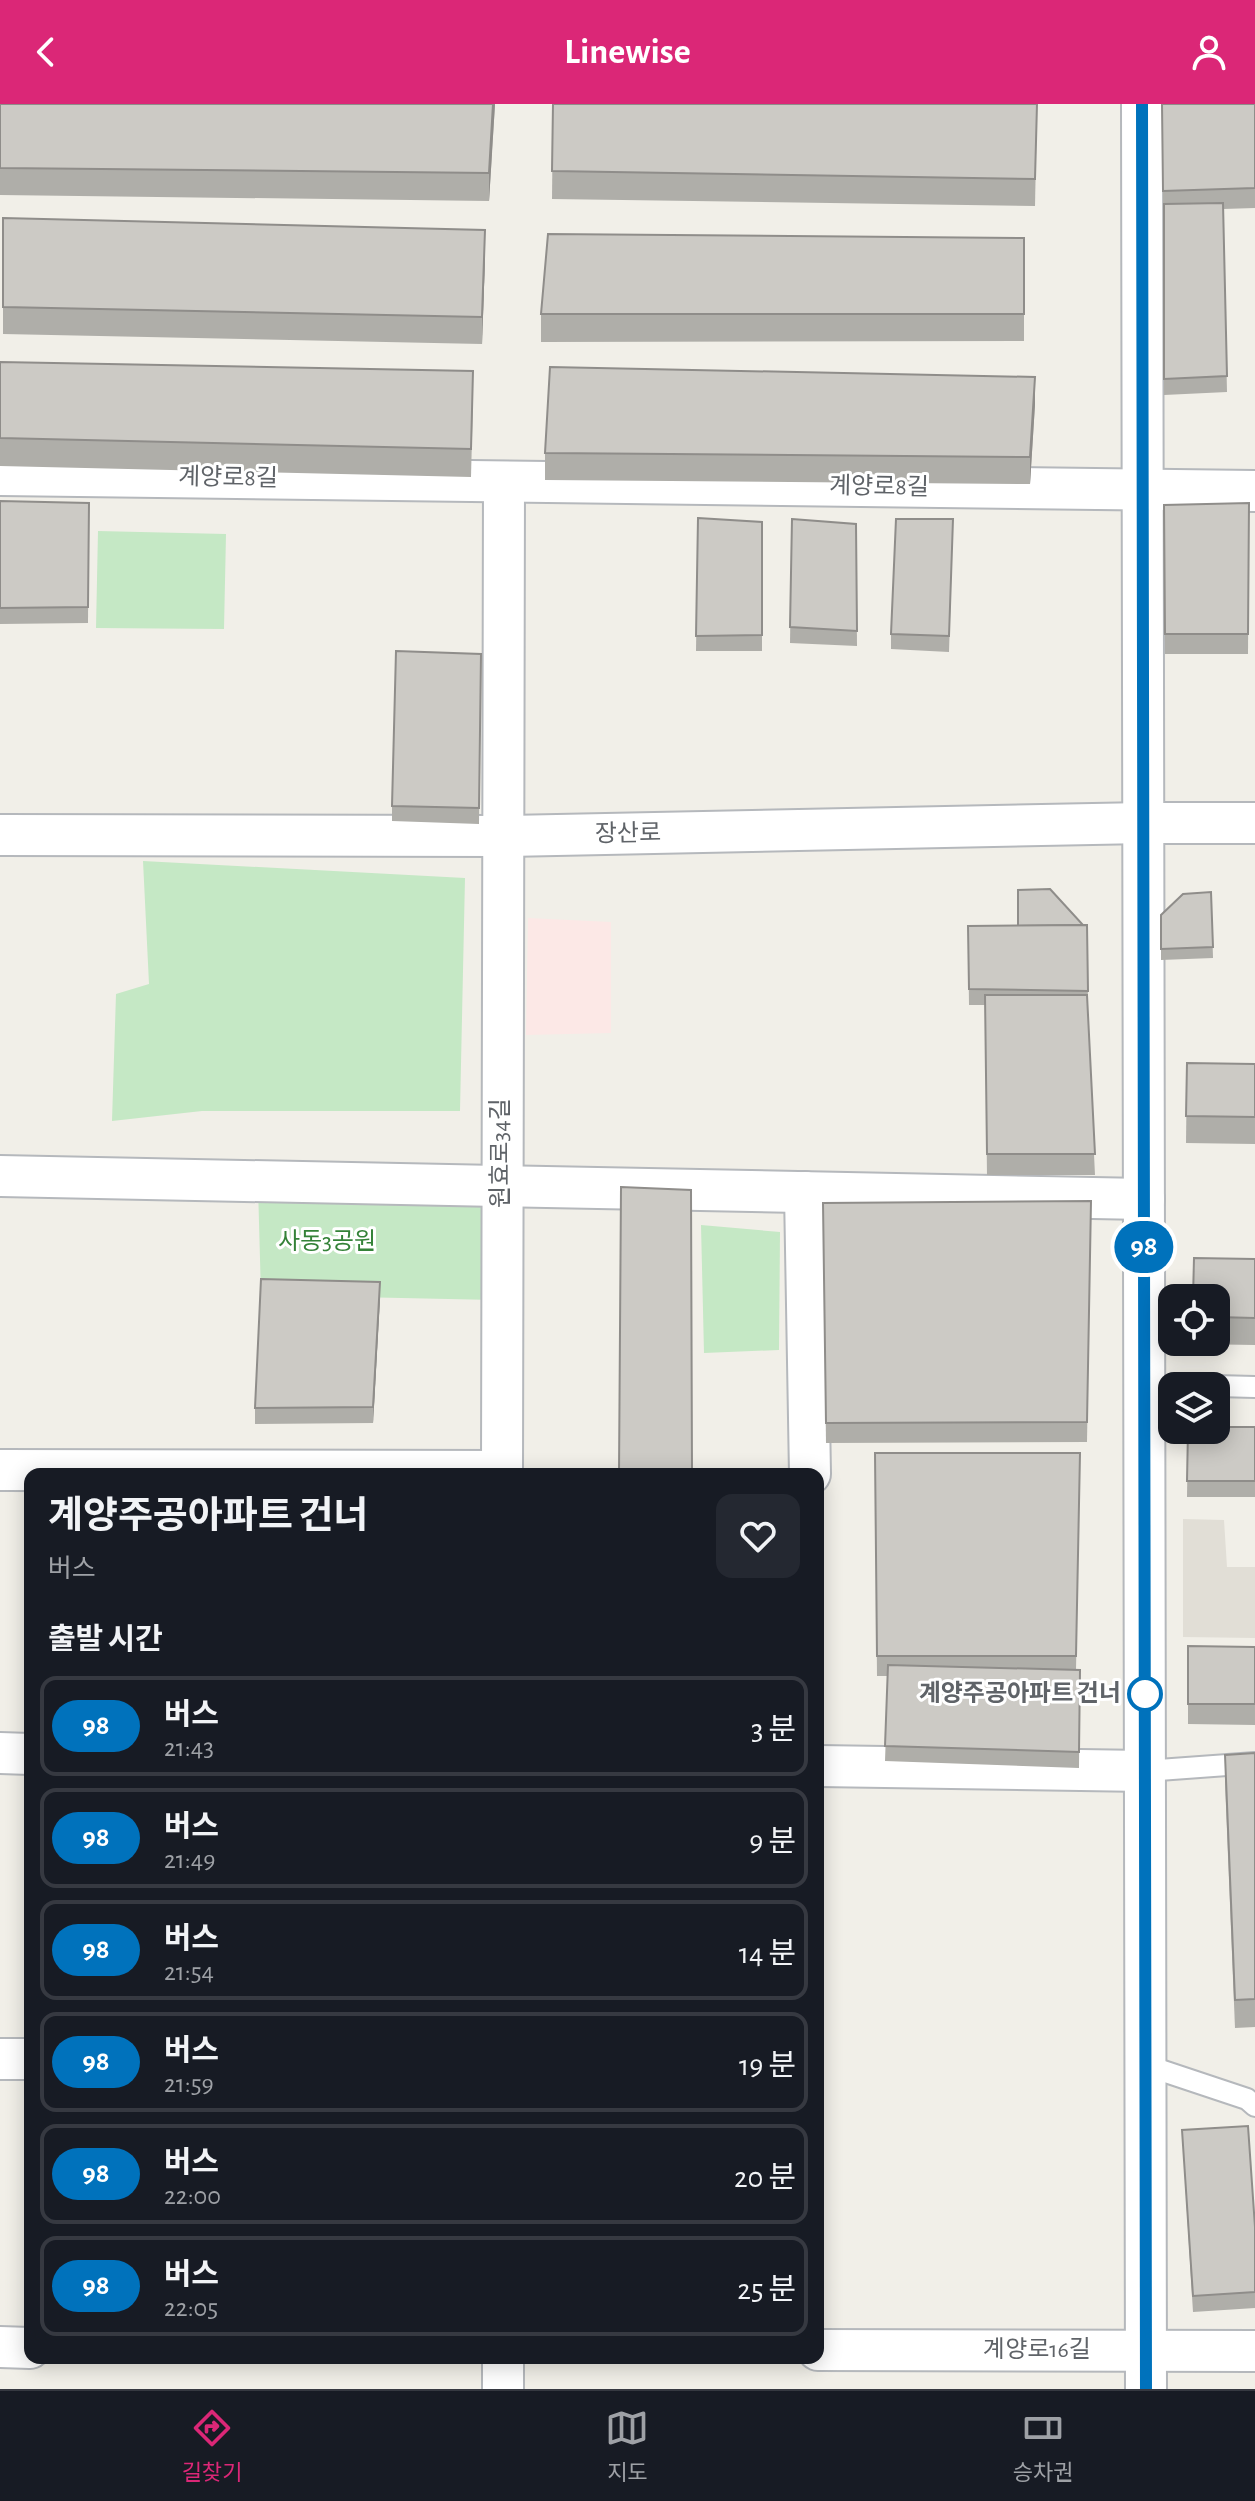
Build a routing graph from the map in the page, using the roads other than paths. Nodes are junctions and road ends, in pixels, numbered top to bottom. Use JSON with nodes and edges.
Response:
{"nodes":[{"id":1,"x":1142,"y":104,"type":"edge"},
{"id":2,"x":0,"y":475,"type":"edge"},
{"id":3,"x":504,"y":482,"type":"junction"},
{"id":4,"x":1143,"y":490,"type":"junction"},
{"id":5,"x":1255,"y":491,"type":"edge"},
{"id":6,"x":1144,"y":823,"type":"junction"},
{"id":7,"x":1255,"y":823,"type":"edge"},
{"id":8,"x":0,"y":835,"type":"edge"},
{"id":9,"x":503,"y":836,"type":"junction"},
{"id":10,"x":0,"y":1176,"type":"edge"},
{"id":11,"x":501,"y":1186,"type":"junction"},
{"id":12,"x":805,"y":1192,"type":"junction"},
{"id":13,"x":1144,"y":1199,"type":"junction"},
{"id":14,"x":1230,"y":1386,"type":"edge"},
{"id":15,"x":1255,"y":1387,"type":"edge"},
{"id":16,"x":502,"y":1468,"type":"edge"},
{"id":17,"x":810,"y":1468,"type":"edge"},
{"id":18,"x":0,"y":1470,"type":"edge"},
{"id":19,"x":24,"y":1470,"type":"edge"},
{"id":20,"x":0,"y":1753,"type":"edge"},
{"id":21,"x":24,"y":1754,"type":"edge"},
{"id":22,"x":1255,"y":1763,"type":"edge"},
{"id":23,"x":824,"y":1766,"type":"edge"},
{"id":24,"x":1145,"y":1771,"type":"junction"},
{"id":25,"x":0,"y":2059,"type":"edge"},
{"id":26,"x":24,"y":2059,"type":"edge"},
{"id":27,"x":1145,"y":2065,"type":"junction"},
{"id":28,"x":1255,"y":2106,"type":"edge"},
{"id":29,"x":0,"y":2347,"type":"edge"},
{"id":30,"x":24,"y":2348,"type":"edge"},
{"id":31,"x":824,"y":2350,"type":"edge"},
{"id":32,"x":1255,"y":2351,"type":"edge"},
{"id":33,"x":503,"y":2364,"type":"edge"},
{"id":34,"x":1146,"y":2370,"type":"edge"},
{"id":35,"x":503,"y":2389,"type":"edge"}],
"edges":[{"from":1,"to":4,"type":"street"},
{"from":2,"to":3,"type":"street","name":"계양로8길"},
{"from":3,"to":4,"type":"street","name":"계양로8길"},
{"from":3,"to":9,"type":"street"},
{"from":4,"to":5,"type":"street","name":"계양로8길"},
{"from":4,"to":6,"type":"street"},
{"from":6,"to":7,"type":"street","name":"장산로"},
{"from":6,"to":9,"type":"street","name":"장산로"},
{"from":6,"to":13,"type":"street"},
{"from":8,"to":9,"type":"street","name":"장산로"},
{"from":9,"to":11,"type":"street","name":"원효로34길"},
{"from":10,"to":11,"type":"street"},
{"from":11,"to":12,"type":"street"},
{"from":11,"to":16,"type":"street","name":"원효로34길"},
{"from":12,"to":13,"type":"street"},
{"from":12,"to":17,"type":"street"},
{"from":13,"to":24,"type":"street"},
{"from":14,"to":15,"type":"lane"},
{"from":18,"to":19,"type":"street","name":"원효로34길"},
{"from":20,"to":21,"type":"street"},
{"from":22,"to":24,"type":"lane"},
{"from":23,"to":24,"type":"street"},
{"from":24,"to":27,"type":"street"},
{"from":25,"to":26,"type":"street"},
{"from":27,"to":28,"type":"lane"},
{"from":27,"to":34,"type":"street"},
{"from":29,"to":30,"type":"street"},
{"from":31,"to":34,"type":"street","name":"계양로16길"},
{"from":32,"to":34,"type":"street","name":"계양로16길"},
{"from":33,"to":35,"type":"street"}]}
